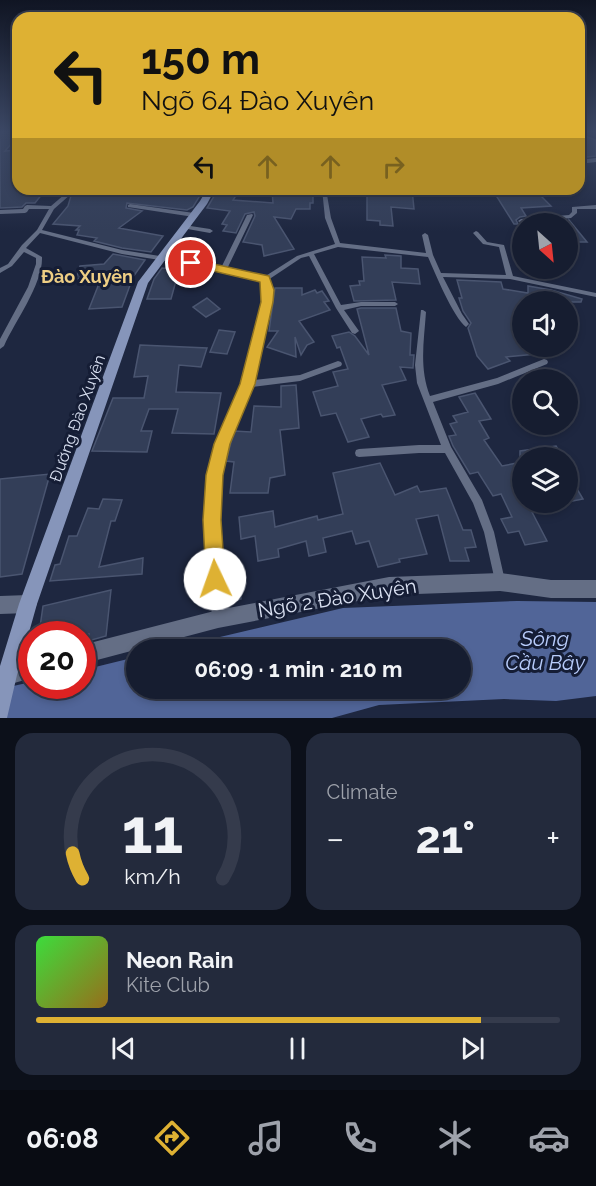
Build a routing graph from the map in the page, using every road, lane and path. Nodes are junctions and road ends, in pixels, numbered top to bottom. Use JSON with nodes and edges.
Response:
{"nodes":[{"id":1,"x":67,"y":195,"type":"edge"},
{"id":2,"x":207,"y":195,"type":"edge"},
{"id":3,"x":325,"y":195,"type":"edge"},
{"id":4,"x":130,"y":206,"type":"dead end"},
{"id":5,"x":596,"y":207,"type":"edge"},
{"id":6,"x":52,"y":208,"type":"junction"},
{"id":7,"x":0,"y":212,"type":"edge"},
{"id":8,"x":574,"y":213,"type":"edge"},
{"id":9,"x":194,"y":215,"type":"junction"},
{"id":10,"x":250,"y":215,"type":"dead end"},
{"id":11,"x":184,"y":227,"type":"junction"},
{"id":12,"x":39,"y":231,"type":"junction"},
{"id":13,"x":210,"y":231,"type":"dead end"},
{"id":14,"x":476,"y":232,"type":"dead end"},
{"id":15,"x":425,"y":235,"type":"dead end"},
{"id":16,"x":338,"y":245,"type":"junction"},
{"id":17,"x":23,"y":249,"type":"junction"},
{"id":18,"x":310,"y":253,"type":"junction"},
{"id":19,"x":430,"y":255,"type":"junction"},
{"id":20,"x":159,"y":258,"type":"junction"},
{"id":21,"x":223,"y":270,"type":"junction"},
{"id":22,"x":0,"y":271,"type":"edge"},
{"id":23,"x":439,"y":275,"type":"junction"},
{"id":24,"x":510,"y":277,"type":"junction"},
{"id":25,"x":265,"y":279,"type":"junction"},
{"id":26,"x":596,"y":295,"type":"edge"},
{"id":27,"x":394,"y":304,"type":"dead end"},
{"id":28,"x":339,"y":308,"type":"junction"},
{"id":29,"x":423,"y":312,"type":"dead end"},
{"id":30,"x":466,"y":324,"type":"dead end"},
{"id":31,"x":355,"y":332,"type":"dead end"},
{"id":32,"x":0,"y":346,"type":"edge"},
{"id":33,"x":544,"y":362,"type":"dead end"},
{"id":34,"x":338,"y":364,"type":"dead end"},
{"id":35,"x":248,"y":384,"type":"junction"},
{"id":36,"x":427,"y":400,"type":"junction"},
{"id":37,"x":447,"y":449,"type":"junction"},
{"id":38,"x":359,"y":453,"type":"dead end"},
{"id":39,"x":500,"y":582,"type":"junction"},
{"id":40,"x":596,"y":589,"type":"edge"},
{"id":41,"x":28,"y":604,"type":"junction"},
{"id":42,"x":0,"y":605,"type":"edge"},
{"id":43,"x":218,"y":619,"type":"junction"},
{"id":44,"x":96,"y":651,"type":"edge"},
{"id":45,"x":18,"y":672,"type":"edge"},
{"id":46,"x":7,"y":675,"type":"junction"},
{"id":47,"x":0,"y":711,"type":"edge"}],
"edges":[{"from":1,"to":6,"type":"lane"},
{"from":2,"to":9,"type":"street","name":"Đường Đào Xuyên"},
{"from":3,"to":16,"type":"lane"},
{"from":4,"to":9,"type":"lane"},
{"from":5,"to":8,"type":"lane"},
{"from":6,"to":7,"type":"lane"},
{"from":6,"to":12,"type":"lane"},
{"from":9,"to":11,"type":"street","name":"Đường Đào Xuyên"},
{"from":10,"to":21,"type":"lane"},
{"from":11,"to":13,"type":"lane"},
{"from":11,"to":20,"type":"street","name":"Đường Đào Xuyên"},
{"from":12,"to":17,"type":"lane"},
{"from":12,"to":20,"type":"lane"},
{"from":14,"to":24,"type":"lane"},
{"from":15,"to":19,"type":"lane"},
{"from":16,"to":18,"type":"lane"},
{"from":16,"to":19,"type":"lane"},
{"from":17,"to":22,"type":"lane"},
{"from":17,"to":32,"type":"lane"},
{"from":18,"to":25,"type":"lane"},
{"from":18,"to":28,"type":"lane"},
{"from":19,"to":23,"type":"lane"},
{"from":20,"to":21,"type":"lane"},
{"from":20,"to":41,"type":"street","name":"Đường Đào Xuyên"},
{"from":21,"to":25,"type":"lane"},
{"from":23,"to":24,"type":"lane"},
{"from":23,"to":30,"type":"lane"},
{"from":24,"to":26,"type":"lane"},
{"from":25,"to":35,"type":"lane"},
{"from":27,"to":28,"type":"lane"},
{"from":28,"to":31,"type":"lane"},
{"from":29,"to":36,"type":"lane"},
{"from":33,"to":36,"type":"lane"},
{"from":34,"to":35,"type":"lane"},
{"from":35,"to":43,"type":"lane"},
{"from":36,"to":37,"type":"lane"},
{"from":37,"to":38,"type":"lane"},
{"from":37,"to":39,"type":"lane"},
{"from":39,"to":40,"type":"street","name":"Ngõ 2 Đào Xuyên"},
{"from":39,"to":43,"type":"street","name":"Ngõ 2 Đào Xuyên"},
{"from":41,"to":42,"type":"street"},
{"from":41,"to":46,"type":"street","name":"Đường Đào Xuyên"},
{"from":43,"to":44,"type":"street","name":"Ngõ 2 Đào Xuyên"},
{"from":45,"to":46,"type":"street"},
{"from":46,"to":47,"type":"street","name":"Đường Đào Xuyên"}]}
